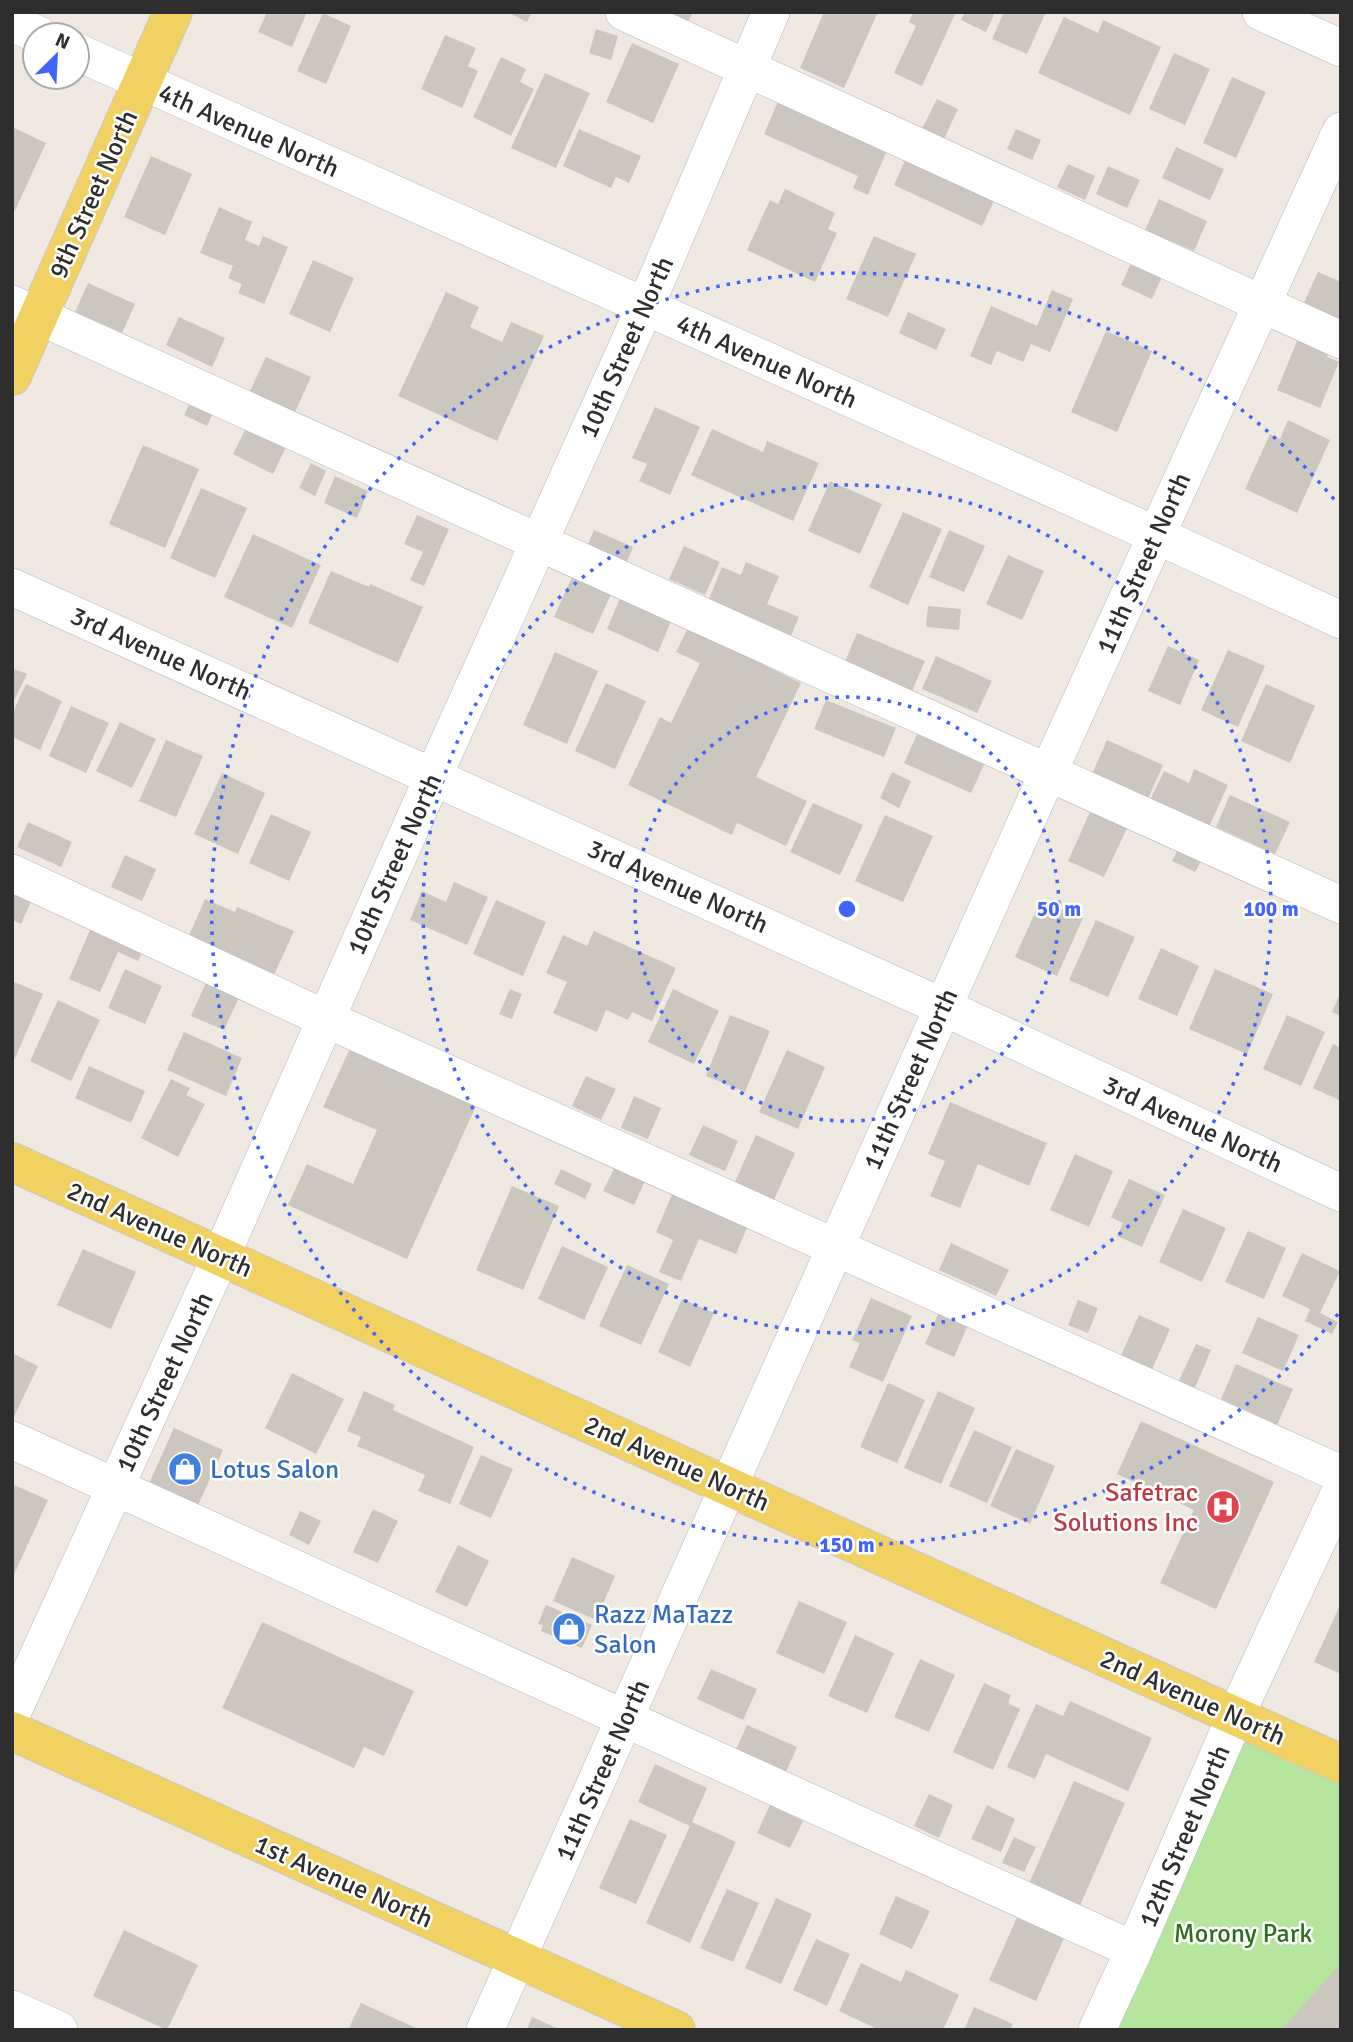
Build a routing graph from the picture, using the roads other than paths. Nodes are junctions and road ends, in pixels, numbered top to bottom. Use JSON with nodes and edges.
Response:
{"nodes":[{"id":1,"x":173,"y":12,"type":"edge"},
{"id":2,"x":624,"y":12,"type":"edge"},
{"id":3,"x":771,"y":12,"type":"edge"},
{"id":4,"x":1261,"y":12,"type":"edge"},
{"id":5,"x":1341,"y":48,"type":"edge"},
{"id":6,"x":91,"y":59,"type":"edge"},
{"id":7,"x":747,"y":68,"type":"junction"},
{"id":8,"x":143,"y":83,"type":"junction"},
{"id":9,"x":1341,"y":131,"type":"edge"},
{"id":10,"x":1261,"y":305,"type":"junction"},
{"id":11,"x":645,"y":307,"type":"junction"},
{"id":12,"x":26,"y":310,"type":"edge"},
{"id":13,"x":1341,"y":340,"type":"edge"},
{"id":14,"x":12,"y":376,"type":"edge"},
{"id":15,"x":1156,"y":535,"type":"junction"},
{"id":16,"x":538,"y":542,"type":"junction"},
{"id":17,"x":12,"y":587,"type":"edge"},
{"id":18,"x":1341,"y":620,"type":"edge"},
{"id":19,"x":1048,"y":773,"type":"junction"},
{"id":20,"x":434,"y":775,"type":"junction"},
{"id":21,"x":12,"y":873,"type":"edge"},
{"id":22,"x":1341,"y":905,"type":"edge"},
{"id":23,"x":943,"y":1007,"type":"junction"},
{"id":24,"x":326,"y":1019,"type":"junction"},
{"id":25,"x":12,"y":1162,"type":"edge"},
{"id":26,"x":1341,"y":1193,"type":"edge"},
{"id":27,"x":834,"y":1249,"type":"junction"},
{"id":28,"x":221,"y":1256,"type":"junction"},
{"id":29,"x":12,"y":1440,"type":"edge"},
{"id":30,"x":1341,"y":1474,"type":"edge"},
{"id":31,"x":727,"y":1486,"type":"junction"},
{"id":32,"x":116,"y":1487,"type":"junction"},
{"id":33,"x":1341,"y":1490,"type":"edge"},
{"id":34,"x":12,"y":1713,"type":"edge"},
{"id":35,"x":625,"y":1717,"type":"junction"},
{"id":36,"x":1235,"y":1717,"type":"junction"},
{"id":37,"x":12,"y":1731,"type":"edge"},
{"id":38,"x":1341,"y":1764,"type":"edge"},
{"id":39,"x":1134,"y":1950,"type":"junction"},
{"id":40,"x":518,"y":1959,"type":"junction"},
{"id":41,"x":12,"y":2009,"type":"edge"},
{"id":42,"x":59,"y":2030,"type":"edge"},
{"id":43,"x":485,"y":2030,"type":"edge"},
{"id":44,"x":676,"y":2030,"type":"edge"},
{"id":45,"x":1097,"y":2030,"type":"edge"}],
"edges":[{"from":1,"to":8,"type":"main road","name":"9th Street North"},
{"from":2,"to":7,"type":"street"},
{"from":3,"to":7,"type":"street","name":"10th Street North"},
{"from":4,"to":5,"type":"street"},
{"from":6,"to":8,"type":"street","name":"4th Avenue North"},
{"from":7,"to":10,"type":"street"},
{"from":7,"to":11,"type":"street","name":"10th Street North"},
{"from":8,"to":11,"type":"street","name":"4th Avenue North"},
{"from":8,"to":12,"type":"main road","name":"9th Street North"},
{"from":9,"to":10,"type":"street","name":"11th Street North"},
{"from":10,"to":13,"type":"street"},
{"from":10,"to":15,"type":"street","name":"11th Street North"},
{"from":11,"to":15,"type":"street","name":"4th Avenue North"},
{"from":11,"to":16,"type":"street","name":"10th Street North"},
{"from":12,"to":14,"type":"main road","name":"9th Street North"},
{"from":12,"to":16,"type":"street"},
{"from":15,"to":18,"type":"street","name":"4th Avenue North"},
{"from":15,"to":19,"type":"street","name":"11th Street North"},
{"from":16,"to":19,"type":"street"},
{"from":16,"to":20,"type":"street","name":"10th Street North"},
{"from":17,"to":20,"type":"street","name":"3rd Avenue North"},
{"from":19,"to":22,"type":"street"},
{"from":19,"to":23,"type":"street","name":"11th Street North"},
{"from":20,"to":23,"type":"street","name":"3rd Avenue North"},
{"from":20,"to":24,"type":"street","name":"10th Street North"},
{"from":21,"to":24,"type":"street"},
{"from":23,"to":26,"type":"street","name":"3rd Avenue North"},
{"from":23,"to":27,"type":"street","name":"11th Street North"},
{"from":24,"to":27,"type":"street"},
{"from":24,"to":28,"type":"street","name":"10th Street North"},
{"from":25,"to":28,"type":"main road","name":"2nd Avenue North"},
{"from":27,"to":30,"type":"street"},
{"from":27,"to":31,"type":"street","name":"11th Street North"},
{"from":28,"to":31,"type":"main road","name":"2nd Avenue North"},
{"from":28,"to":32,"type":"street","name":"10th Street North"},
{"from":29,"to":32,"type":"street"},
{"from":31,"to":35,"type":"street","name":"11th Street North"},
{"from":31,"to":36,"type":"main road","name":"2nd Avenue North"},
{"from":32,"to":34,"type":"street","name":"10th Street North"},
{"from":32,"to":35,"type":"street"},
{"from":33,"to":36,"type":"street","name":"12th Street North"},
{"from":35,"to":39,"type":"street"},
{"from":35,"to":40,"type":"street","name":"11th Street North"},
{"from":36,"to":38,"type":"main road","name":"2nd Avenue North"},
{"from":36,"to":39,"type":"street","name":"12th Street North"},
{"from":37,"to":40,"type":"main road","name":"1st Avenue North"},
{"from":39,"to":45,"type":"street","name":"12th Street North"},
{"from":40,"to":43,"type":"street","name":"11th Street North"},
{"from":40,"to":44,"type":"main road","name":"1st Avenue North"},
{"from":41,"to":42,"type":"street"}]}
